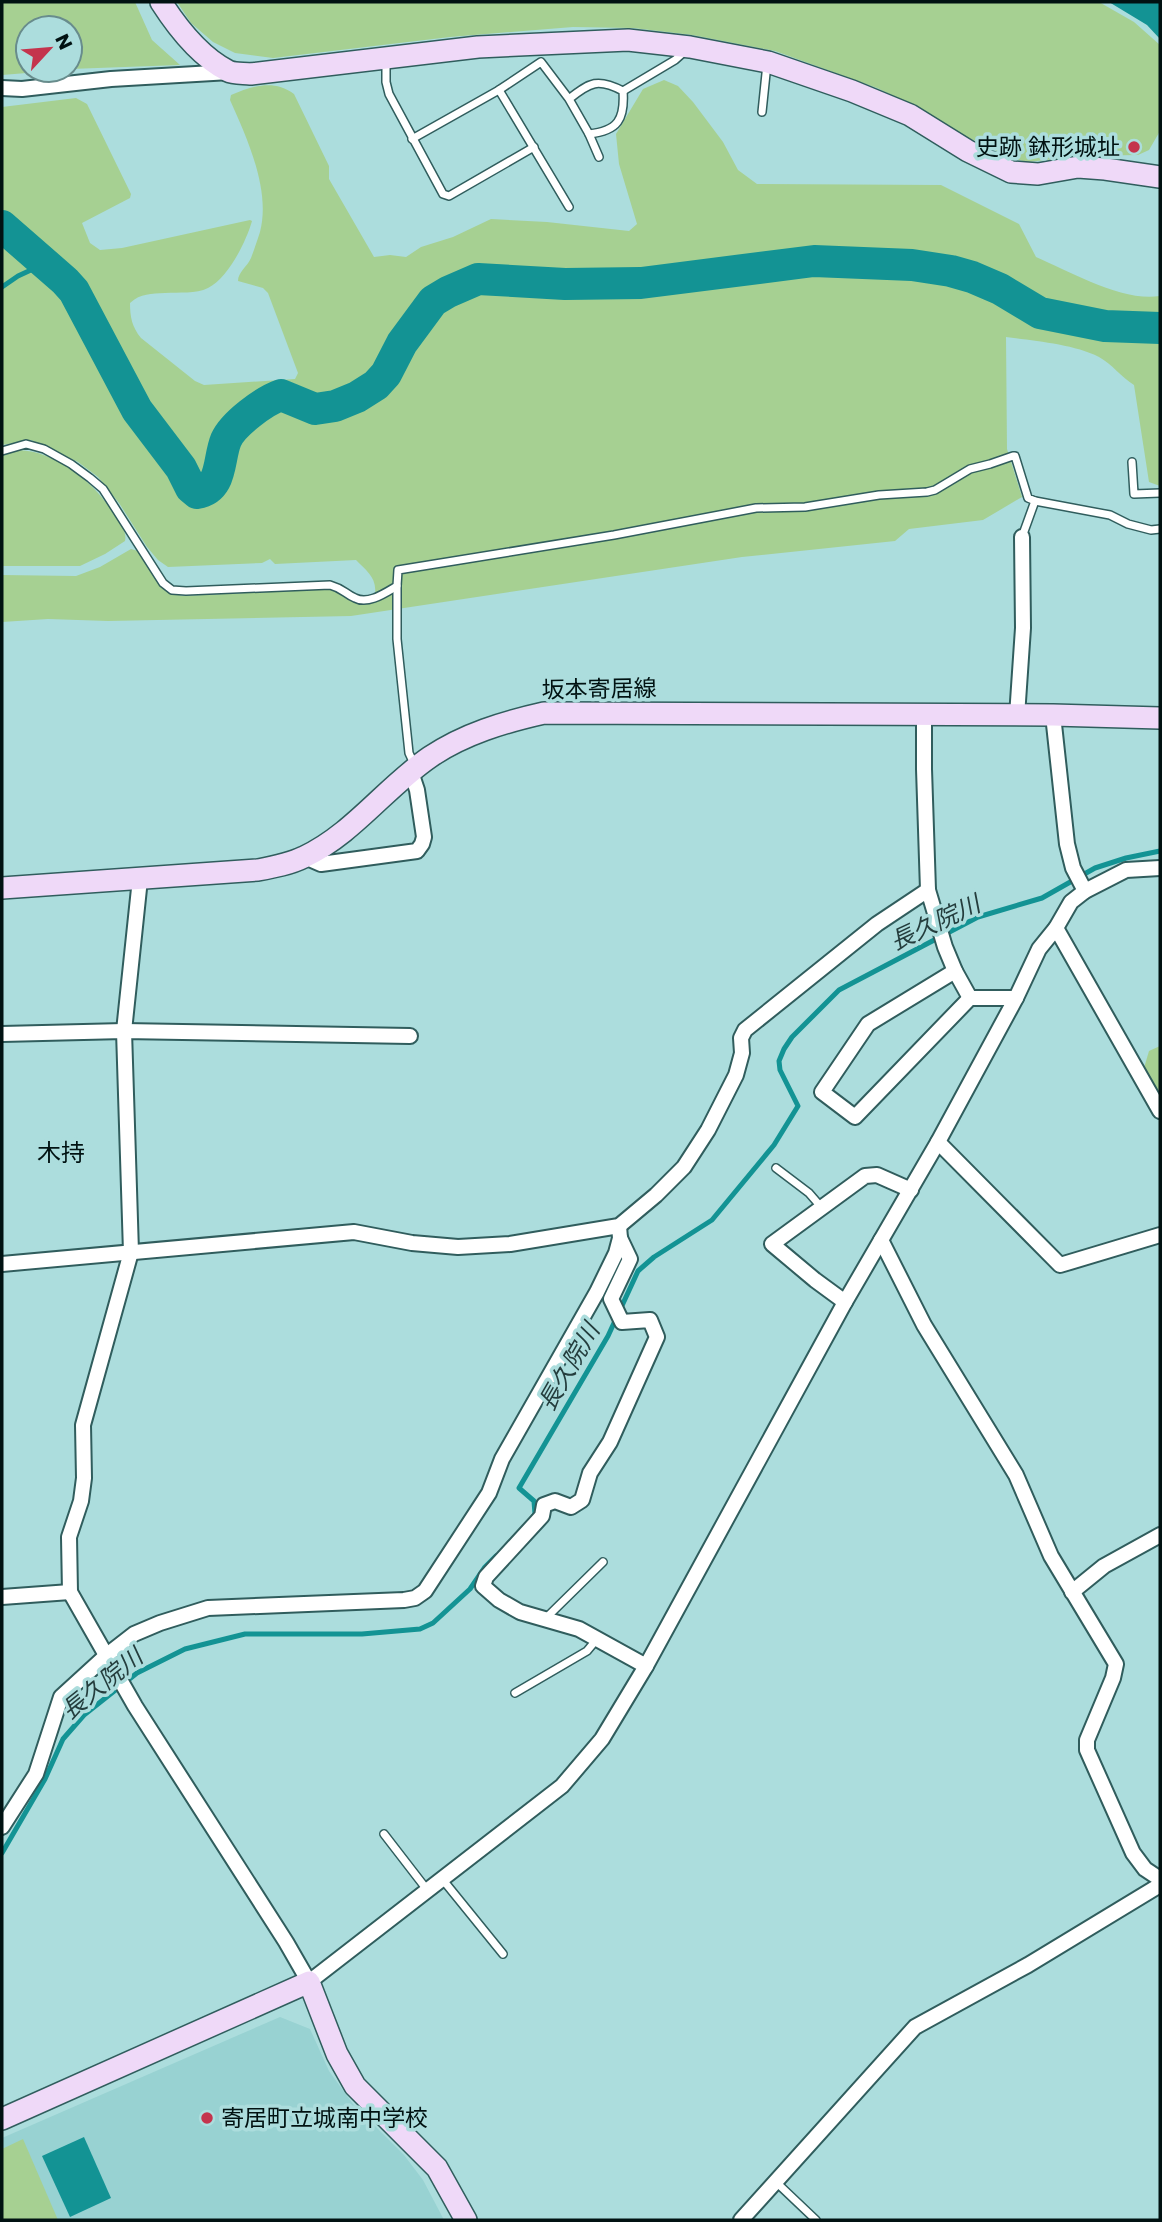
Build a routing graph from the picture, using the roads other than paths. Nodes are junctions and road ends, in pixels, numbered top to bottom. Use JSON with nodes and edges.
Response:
{"nodes":[{"id":1,"x":161,"y":2,"type":"edge"},
{"id":2,"x":690,"y":47,"type":"junction"},
{"id":3,"x":537,"y":53,"type":"junction"},
{"id":4,"x":386,"y":57,"type":"junction"},
{"id":5,"x":768,"y":62,"type":"junction"},
{"id":6,"x":230,"y":72,"type":"junction"},
{"id":7,"x":2,"y":88,"type":"edge"},
{"id":8,"x":499,"y":90,"type":"junction"},
{"id":9,"x":623,"y":91,"type":"junction"},
{"id":10,"x":569,"y":99,"type":"junction"},
{"id":11,"x":762,"y":112,"type":"dead end"},
{"id":12,"x":589,"y":134,"type":"junction"},
{"id":13,"x":412,"y":139,"type":"junction"},
{"id":14,"x":534,"y":147,"type":"junction"},
{"id":15,"x":599,"y":157,"type":"dead end"},
{"id":16,"x":1160,"y":177,"type":"edge"},
{"id":17,"x":569,"y":207,"type":"dead end"},
{"id":18,"x":2,"y":451,"type":"edge"},
{"id":19,"x":1132,"y":462,"type":"dead end"},
{"id":20,"x":1160,"y":493,"type":"edge"},
{"id":21,"x":1035,"y":501,"type":"junction"},
{"id":22,"x":1160,"y":529,"type":"edge"},
{"id":23,"x":1022,"y":537,"type":"joint"},
{"id":24,"x":397,"y":586,"type":"junction"},
{"id":25,"x":1053,"y":715,"type":"junction"},
{"id":26,"x":924,"y":716,"type":"junction"},
{"id":27,"x":1017,"y":716,"type":"junction"},
{"id":28,"x":1160,"y":718,"type":"edge"},
{"id":29,"x":413,"y":770,"type":"junction"},
{"id":30,"x":305,"y":857,"type":"junction"},
{"id":31,"x":1160,"y":868,"type":"edge"},
{"id":32,"x":140,"y":879,"type":"junction"},
{"id":33,"x":2,"y":888,"type":"edge"},
{"id":34,"x":1084,"y":889,"type":"junction"},
{"id":35,"x":928,"y":890,"type":"junction"},
{"id":36,"x":1056,"y":928,"type":"junction"},
{"id":37,"x":955,"y":971,"type":"junction"},
{"id":38,"x":970,"y":998,"type":"junction"},
{"id":39,"x":1016,"y":998,"type":"junction"},
{"id":40,"x":124,"y":1031,"type":"junction"},
{"id":41,"x":2,"y":1034,"type":"edge"},
{"id":42,"x":410,"y":1036,"type":"dead end"},
{"id":43,"x":1160,"y":1111,"type":"edge"},
{"id":44,"x":938,"y":1142,"type":"junction"},
{"id":45,"x":776,"y":1168,"type":"dead end"},
{"id":46,"x":911,"y":1190,"type":"junction"},
{"id":47,"x":822,"y":1208,"type":"junction"},
{"id":48,"x":619,"y":1232,"type":"junction"},
{"id":49,"x":1160,"y":1235,"type":"edge"},
{"id":50,"x":881,"y":1240,"type":"junction"},
{"id":51,"x":131,"y":1252,"type":"junction"},
{"id":52,"x":2,"y":1264,"type":"edge"},
{"id":53,"x":845,"y":1302,"type":"junction"},
{"id":54,"x":1160,"y":1535,"type":"edge"},
{"id":55,"x":603,"y":1562,"type":"dead end"},
{"id":56,"x":70,"y":1592,"type":"junction"},
{"id":57,"x":1072,"y":1592,"type":"junction"},
{"id":58,"x":2,"y":1597,"type":"edge"},
{"id":59,"x":546,"y":1618,"type":"junction"},
{"id":60,"x":597,"y":1639,"type":"junction"},
{"id":61,"x":107,"y":1655,"type":"junction"},
{"id":62,"x":646,"y":1666,"type":"junction"},
{"id":63,"x":514,"y":1693,"type":"dead end"},
{"id":64,"x":2,"y":1826,"type":"edge"},
{"id":65,"x":384,"y":1834,"type":"dead end"},
{"id":66,"x":1160,"y":1879,"type":"edge"},
{"id":67,"x":443,"y":1880,"type":"junction"},
{"id":68,"x":1160,"y":1885,"type":"edge"},
{"id":69,"x":428,"y":1891,"type":"junction"},
{"id":70,"x":503,"y":1954,"type":"dead end"},
{"id":71,"x":309,"y":1982,"type":"junction"},
{"id":72,"x":2,"y":2119,"type":"edge"},
{"id":73,"x":776,"y":2181,"type":"junction"},
{"id":74,"x":466,"y":2220,"type":"edge"},
{"id":75,"x":741,"y":2220,"type":"edge"},
{"id":76,"x":817,"y":2220,"type":"edge"}],
"edges":[{"from":1,"to":6,"type":"street"},
{"from":2,"to":3,"type":"street"},
{"from":2,"to":5,"type":"street"},
{"from":2,"to":9,"type":"lane"},
{"from":3,"to":4,"type":"street"},
{"from":3,"to":8,"type":"lane"},
{"from":3,"to":10,"type":"lane"},
{"from":4,"to":6,"type":"street"},
{"from":4,"to":13,"type":"lane"},
{"from":5,"to":11,"type":"lane"},
{"from":5,"to":16,"type":"street"},
{"from":6,"to":7,"type":"street"},
{"from":8,"to":13,"type":"lane"},
{"from":8,"to":14,"type":"lane"},
{"from":9,"to":10,"type":"lane"},
{"from":9,"to":12,"type":"lane"},
{"from":10,"to":12,"type":"lane"},
{"from":12,"to":15,"type":"lane"},
{"from":13,"to":14,"type":"lane"},
{"from":14,"to":17,"type":"lane"},
{"from":18,"to":24,"type":"lane"},
{"from":19,"to":20,"type":"lane"},
{"from":21,"to":22,"type":"lane"},
{"from":21,"to":23,"type":"lane"},
{"from":21,"to":24,"type":"lane"},
{"from":23,"to":27,"type":"street"},
{"from":24,"to":29,"type":"lane"},
{"from":25,"to":27,"type":"street","name":"坂本寄居線"},
{"from":25,"to":28,"type":"street","name":"坂本寄居線"},
{"from":25,"to":34,"type":"street"},
{"from":26,"to":27,"type":"street","name":"坂本寄居線"},
{"from":26,"to":29,"type":"street","name":"坂本寄居線"},
{"from":26,"to":35,"type":"street"},
{"from":29,"to":30,"type":"street","name":"坂本寄居線"},
{"from":29,"to":30,"type":"street"},
{"from":30,"to":32,"type":"street","name":"坂本寄居線"},
{"from":31,"to":34,"type":"street"},
{"from":32,"to":33,"type":"street","name":"坂本寄居線"},
{"from":32,"to":40,"type":"street"},
{"from":34,"to":36,"type":"street"},
{"from":35,"to":37,"type":"street"},
{"from":35,"to":48,"type":"street"},
{"from":36,"to":39,"type":"street"},
{"from":36,"to":43,"type":"street"},
{"from":37,"to":38,"type":"street"},
{"from":37,"to":38,"type":"street"},
{"from":38,"to":39,"type":"street"},
{"from":39,"to":44,"type":"street"},
{"from":40,"to":41,"type":"street"},
{"from":40,"to":42,"type":"street"},
{"from":40,"to":51,"type":"street"},
{"from":44,"to":46,"type":"street"},
{"from":44,"to":49,"type":"street"},
{"from":45,"to":47,"type":"lane"},
{"from":46,"to":47,"type":"street"},
{"from":46,"to":50,"type":"street"},
{"from":47,"to":53,"type":"street"},
{"from":48,"to":51,"type":"street"},
{"from":48,"to":59,"type":"street"},
{"from":48,"to":61,"type":"street"},
{"from":50,"to":53,"type":"street"},
{"from":50,"to":57,"type":"street"},
{"from":51,"to":52,"type":"street"},
{"from":51,"to":56,"type":"street"},
{"from":53,"to":62,"type":"street"},
{"from":54,"to":57,"type":"street"},
{"from":55,"to":59,"type":"lane"},
{"from":56,"to":58,"type":"street"},
{"from":56,"to":61,"type":"street"},
{"from":57,"to":66,"type":"street"},
{"from":59,"to":60,"type":"street"},
{"from":60,"to":62,"type":"street"},
{"from":60,"to":63,"type":"lane"},
{"from":61,"to":64,"type":"street"},
{"from":61,"to":71,"type":"street"},
{"from":62,"to":67,"type":"street"},
{"from":65,"to":69,"type":"lane"},
{"from":67,"to":69,"type":"street"},
{"from":67,"to":70,"type":"lane"},
{"from":68,"to":73,"type":"street"},
{"from":69,"to":71,"type":"street"},
{"from":71,"to":72,"type":"street"},
{"from":71,"to":74,"type":"street"},
{"from":73,"to":75,"type":"street"},
{"from":73,"to":76,"type":"lane"}]}
